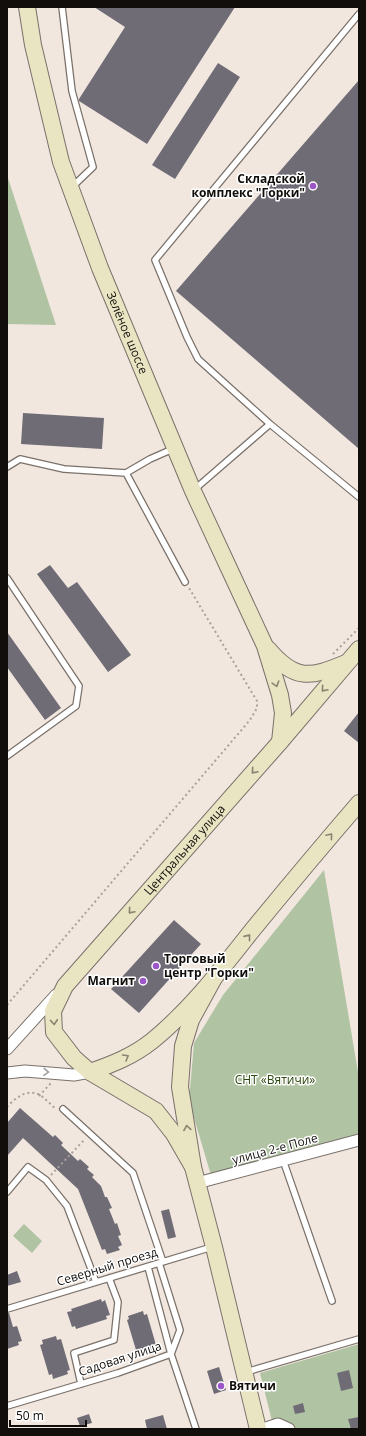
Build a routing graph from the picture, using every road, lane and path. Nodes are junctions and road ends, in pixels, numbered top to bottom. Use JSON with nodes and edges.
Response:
{"nodes":[{"id":1,"x":27,"y":7,"type":"edge"},
{"id":2,"x":62,"y":7,"type":"edge"},
{"id":3,"x":359,"y":14,"type":"edge"},
{"id":4,"x":70,"y":188,"type":"junction"},
{"id":5,"x":270,"y":424,"type":"junction"},
{"id":6,"x":175,"y":448,"type":"junction"},
{"id":7,"x":7,"y":467,"type":"edge"},
{"id":8,"x":126,"y":473,"type":"junction"},
{"id":9,"x":193,"y":491,"type":"junction"},
{"id":10,"x":359,"y":497,"type":"edge"},
{"id":11,"x":7,"y":578,"type":"edge"},
{"id":12,"x":185,"y":582,"type":"joint"},
{"id":13,"x":359,"y":628,"type":"edge"},
{"id":14,"x":265,"y":646,"type":"junction"},
{"id":15,"x":359,"y":649,"type":"edge"},
{"id":16,"x":328,"y":659,"type":"dead end"},
{"id":17,"x":348,"y":662,"type":"junction"},
{"id":18,"x":280,"y":742,"type":"junction"},
{"id":19,"x":7,"y":756,"type":"edge"},
{"id":20,"x":359,"y":803,"type":"edge"},
{"id":21,"x":214,"y":978,"type":"junction"},
{"id":22,"x":65,"y":986,"type":"junction"},
{"id":23,"x":7,"y":1005,"type":"edge"},
{"id":24,"x":7,"y":1049,"type":"edge"},
{"id":25,"x":90,"y":1072,"type":"junction"},
{"id":26,"x":7,"y":1074,"type":"edge"},
{"id":27,"x":7,"y":1107,"type":"edge"},
{"id":28,"x":63,"y":1109,"type":"joint"},
{"id":29,"x":90,"y":1134,"type":"junction"},
{"id":30,"x":359,"y":1140,"type":"edge"},
{"id":31,"x":283,"y":1160,"type":"junction"},
{"id":32,"x":193,"y":1167,"type":"junction"},
{"id":33,"x":46,"y":1180,"type":"junction"},
{"id":34,"x":197,"y":1184,"type":"junction"},
{"id":35,"x":7,"y":1192,"type":"edge"},
{"id":36,"x":214,"y":1247,"type":"junction"},
{"id":37,"x":161,"y":1263,"type":"junction"},
{"id":38,"x":148,"y":1267,"type":"junction"},
{"id":39,"x":110,"y":1278,"type":"junction"},
{"id":40,"x":96,"y":1282,"type":"junction"},
{"id":41,"x":332,"y":1301,"type":"dead end"},
{"id":42,"x":7,"y":1308,"type":"edge"},
{"id":43,"x":359,"y":1339,"type":"edge"},
{"id":44,"x":171,"y":1354,"type":"junction"},
{"id":45,"x":244,"y":1373,"type":"junction"},
{"id":46,"x":81,"y":1384,"type":"junction"},
{"id":47,"x":7,"y":1406,"type":"edge"},
{"id":48,"x":196,"y":1429,"type":"edge"},
{"id":49,"x":258,"y":1429,"type":"edge"},
{"id":50,"x":263,"y":1429,"type":"edge"},
{"id":51,"x":289,"y":1429,"type":"edge"}],
"edges":[{"from":1,"to":4,"type":"main road","name":"Зелёное шоссе"},
{"from":2,"to":4,"type":"lane"},
{"from":3,"to":5,"type":"lane"},
{"from":4,"to":6,"type":"main road","name":"Зелёное шоссе"},
{"from":5,"to":9,"type":"lane"},
{"from":5,"to":10,"type":"lane"},
{"from":6,"to":8,"type":"lane"},
{"from":6,"to":9,"type":"main road","name":"Зелёное шоссе"},
{"from":7,"to":8,"type":"lane"},
{"from":8,"to":12,"type":"lane"},
{"from":9,"to":14,"type":"main road","name":"Зелёное шоссе"},
{"from":11,"to":19,"type":"lane"},
{"from":12,"to":23,"type":"path"},
{"from":13,"to":16,"type":"path"},
{"from":14,"to":17,"type":"main road"},
{"from":14,"to":18,"type":"main road","one_way":true},
{"from":15,"to":17,"type":"main road","name":"Центральная улица"},
{"from":17,"to":18,"type":"main road","name":"Центральная улица","one_way":true},
{"from":18,"to":22,"type":"main road","name":"Центральная улица","one_way":true},
{"from":21,"to":20,"type":"main road","one_way":true},
{"from":25,"to":21,"type":"main road","one_way":true},
{"from":32,"to":21,"type":"main road","one_way":true},
{"from":22,"to":24,"type":"street","name":"Центральная улица"},
{"from":22,"to":25,"type":"main road","one_way":true},
{"from":26,"to":25,"type":"street","one_way":true},
{"from":25,"to":32,"type":"main road"},
{"from":27,"to":28,"type":"path"},
{"from":28,"to":29,"type":"lane","name":"Садовая улица"},
{"from":29,"to":33,"type":"path"},
{"from":29,"to":37,"type":"lane","name":"Садовая улица"},
{"from":30,"to":31,"type":"street","name":"улица 2-е Поле"},
{"from":31,"to":34,"type":"street","name":"улица 2-е Поле"},
{"from":31,"to":41,"type":"lane"},
{"from":32,"to":34,"type":"main road"},
{"from":33,"to":35,"type":"lane"},
{"from":33,"to":40,"type":"lane"},
{"from":34,"to":36,"type":"main road"},
{"from":36,"to":37,"type":"lane","name":"Северный проезд"},
{"from":36,"to":45,"type":"main road"},
{"from":37,"to":38,"type":"lane","name":"Северный проезд"},
{"from":37,"to":44,"type":"lane","name":"Садовая улица"},
{"from":38,"to":39,"type":"lane","name":"Северный проезд"},
{"from":38,"to":44,"type":"lane"},
{"from":39,"to":40,"type":"lane","name":"Северный проезд"},
{"from":39,"to":46,"type":"lane"},
{"from":40,"to":42,"type":"lane","name":"Северный проезд"},
{"from":43,"to":45,"type":"lane"},
{"from":44,"to":46,"type":"lane","name":"Садовая улица"},
{"from":44,"to":48,"type":"lane"},
{"from":45,"to":49,"type":"main road"},
{"from":46,"to":47,"type":"lane","name":"Садовая улица"},
{"from":50,"to":51,"type":"street"}]}
